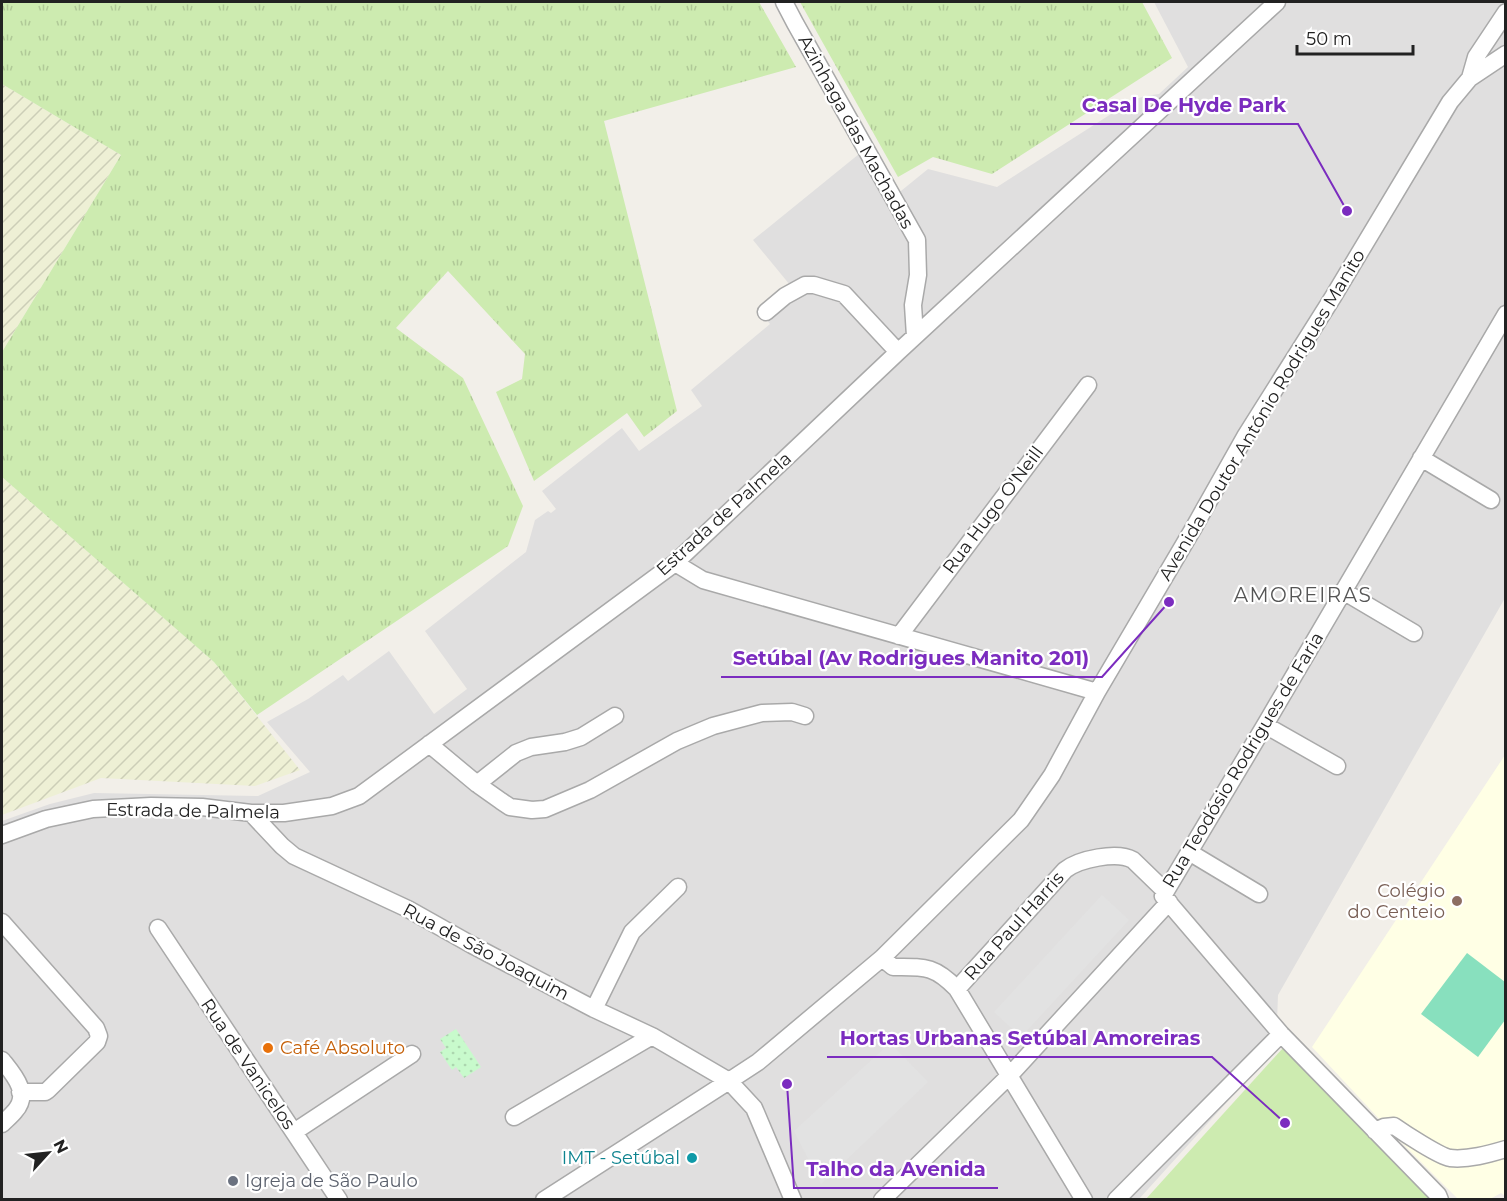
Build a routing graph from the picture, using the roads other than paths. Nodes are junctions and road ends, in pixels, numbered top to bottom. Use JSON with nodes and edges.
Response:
{"nodes":[{"id":1,"x":784,"y":2,"type":"edge"},
{"id":2,"x":1277,"y":2,"type":"edge"},
{"id":3,"x":1506,"y":12,"type":"edge"},
{"id":4,"x":1506,"y":54,"type":"edge"},
{"id":5,"x":1470,"y":78,"type":"junction"},
{"id":6,"x":766,"y":312,"type":"dead end"},
{"id":7,"x":1504,"y":322,"type":"edge"},
{"id":8,"x":915,"y":336,"type":"junction"},
{"id":9,"x":898,"y":352,"type":"junction"},
{"id":10,"x":1088,"y":385,"type":"dead end"},
{"id":11,"x":1420,"y":458,"type":"junction"},
{"id":12,"x":1491,"y":500,"type":"dead end"},
{"id":13,"x":675,"y":563,"type":"junction"},
{"id":14,"x":1343,"y":591,"type":"junction"},
{"id":15,"x":1414,"y":633,"type":"dead end"},
{"id":16,"x":899,"y":636,"type":"junction"},
{"id":17,"x":1097,"y":692,"type":"junction"},
{"id":18,"x":615,"y":716,"type":"dead end"},
{"id":19,"x":805,"y":716,"type":"dead end"},
{"id":20,"x":1265,"y":725,"type":"junction"},
{"id":21,"x":429,"y":744,"type":"junction"},
{"id":22,"x":1337,"y":766,"type":"dead end"},
{"id":23,"x":477,"y":784,"type":"junction"},
{"id":24,"x":251,"y":813,"type":"junction"},
{"id":25,"x":2,"y":835,"type":"edge"},
{"id":26,"x":1190,"y":852,"type":"junction"},
{"id":27,"x":678,"y":887,"type":"dead end"},
{"id":28,"x":1259,"y":894,"type":"dead end"},
{"id":29,"x":1166,"y":896,"type":"junction"},
{"id":30,"x":2,"y":922,"type":"edge"},
{"id":31,"x":158,"y":928,"type":"dead end"},
{"id":32,"x":882,"y":958,"type":"junction"},
{"id":33,"x":957,"y":989,"type":"junction"},
{"id":34,"x":594,"y":1009,"type":"junction"},
{"id":35,"x":1281,"y":1034,"type":"junction"},
{"id":36,"x":652,"y":1036,"type":"junction"},
{"id":37,"x":412,"y":1054,"type":"dead end"},
{"id":38,"x":2,"y":1060,"type":"edge"},
{"id":39,"x":1009,"y":1076,"type":"junction"},
{"id":40,"x":729,"y":1081,"type":"junction"},
{"id":41,"x":21,"y":1092,"type":"junction"},
{"id":42,"x":514,"y":1117,"type":"dead end"},
{"id":43,"x":2,"y":1124,"type":"edge"},
{"id":44,"x":1375,"y":1131,"type":"junction"},
{"id":45,"x":294,"y":1132,"type":"junction"},
{"id":46,"x":1506,"y":1149,"type":"edge"},
{"id":47,"x":339,"y":1200,"type":"edge"},
{"id":48,"x":544,"y":1200,"type":"edge"},
{"id":49,"x":793,"y":1200,"type":"edge"},
{"id":50,"x":882,"y":1200,"type":"edge"},
{"id":51,"x":1084,"y":1200,"type":"edge"},
{"id":52,"x":1116,"y":1200,"type":"edge"},
{"id":53,"x":1440,"y":1200,"type":"edge"}],
"edges":[{"from":1,"to":8,"type":"street","name":"Azinhaga das Machadas"},
{"from":2,"to":8,"type":"street","name":"Estrada de Palmela"},
{"from":3,"to":5,"type":"street","name":"Avenida Doutor António Rodrigues Manito"},
{"from":4,"to":5,"type":"street"},
{"from":5,"to":17,"type":"street","name":"Avenida Doutor António Rodrigues Manito"},
{"from":6,"to":9,"type":"street"},
{"from":7,"to":11,"type":"street","name":"Rua Teodósio Rodrigues de Faria"},
{"from":8,"to":9,"type":"street","name":"Estrada de Palmela"},
{"from":9,"to":13,"type":"street","name":"Estrada de Palmela"},
{"from":10,"to":16,"type":"street","name":"Rua Hugo O'Neill"},
{"from":11,"to":12,"type":"street"},
{"from":11,"to":14,"type":"street","name":"Rua Teodósio Rodrigues de Faria"},
{"from":13,"to":16,"type":"street"},
{"from":13,"to":21,"type":"street","name":"Estrada de Palmela"},
{"from":14,"to":15,"type":"street"},
{"from":14,"to":20,"type":"street","name":"Rua Teodósio Rodrigues de Faria"},
{"from":16,"to":17,"type":"street"},
{"from":17,"to":32,"type":"street","name":"Avenida Doutor António Rodrigues Manito"},
{"from":18,"to":23,"type":"street"},
{"from":19,"to":23,"type":"street"},
{"from":20,"to":22,"type":"street"},
{"from":20,"to":26,"type":"street","name":"Rua Teodósio Rodrigues de Faria"},
{"from":21,"to":23,"type":"street"},
{"from":21,"to":24,"type":"street","name":"Estrada de Palmela"},
{"from":24,"to":25,"type":"street","name":"Estrada de Palmela"},
{"from":24,"to":34,"type":"street","name":"Rua de São Joaquim"},
{"from":26,"to":28,"type":"street"},
{"from":26,"to":29,"type":"street","name":"Rua Teodósio Rodrigues de Faria"},
{"from":27,"to":34,"type":"street"},
{"from":29,"to":33,"type":"street","name":"Rua Paul Harris"},
{"from":29,"to":35,"type":"street","name":"Rua Paul Harris"},
{"from":29,"to":39,"type":"street","name":"Rua Teodósio Rodrigues de Faria"},
{"from":30,"to":41,"type":"street"},
{"from":31,"to":45,"type":"street","name":"Rua de Vanicelos"},
{"from":32,"to":33,"type":"street"},
{"from":32,"to":40,"type":"street","name":"Avenida Doutor António Rodrigues Manito"},
{"from":33,"to":39,"type":"street"},
{"from":34,"to":36,"type":"street","name":"Rua de São Joaquim"},
{"from":35,"to":44,"type":"street","name":"Rua Paul Harris"},
{"from":35,"to":52,"type":"street"},
{"from":36,"to":40,"type":"street","name":"Rua de São Joaquim"},
{"from":36,"to":42,"type":"street"},
{"from":37,"to":45,"type":"street"},
{"from":38,"to":41,"type":"street"},
{"from":39,"to":50,"type":"street","name":"Rua Teodósio Rodrigues de Faria"},
{"from":39,"to":51,"type":"street"},
{"from":40,"to":48,"type":"street","name":"Avenida Doutor António Rodrigues Manito"},
{"from":40,"to":49,"type":"street","name":"Rua de São Joaquim"},
{"from":41,"to":43,"type":"street"},
{"from":44,"to":46,"type":"street"},
{"from":44,"to":53,"type":"street","name":"Rua Paul Harris"},
{"from":45,"to":47,"type":"street","name":"Rua de Vanicelos"}]}
